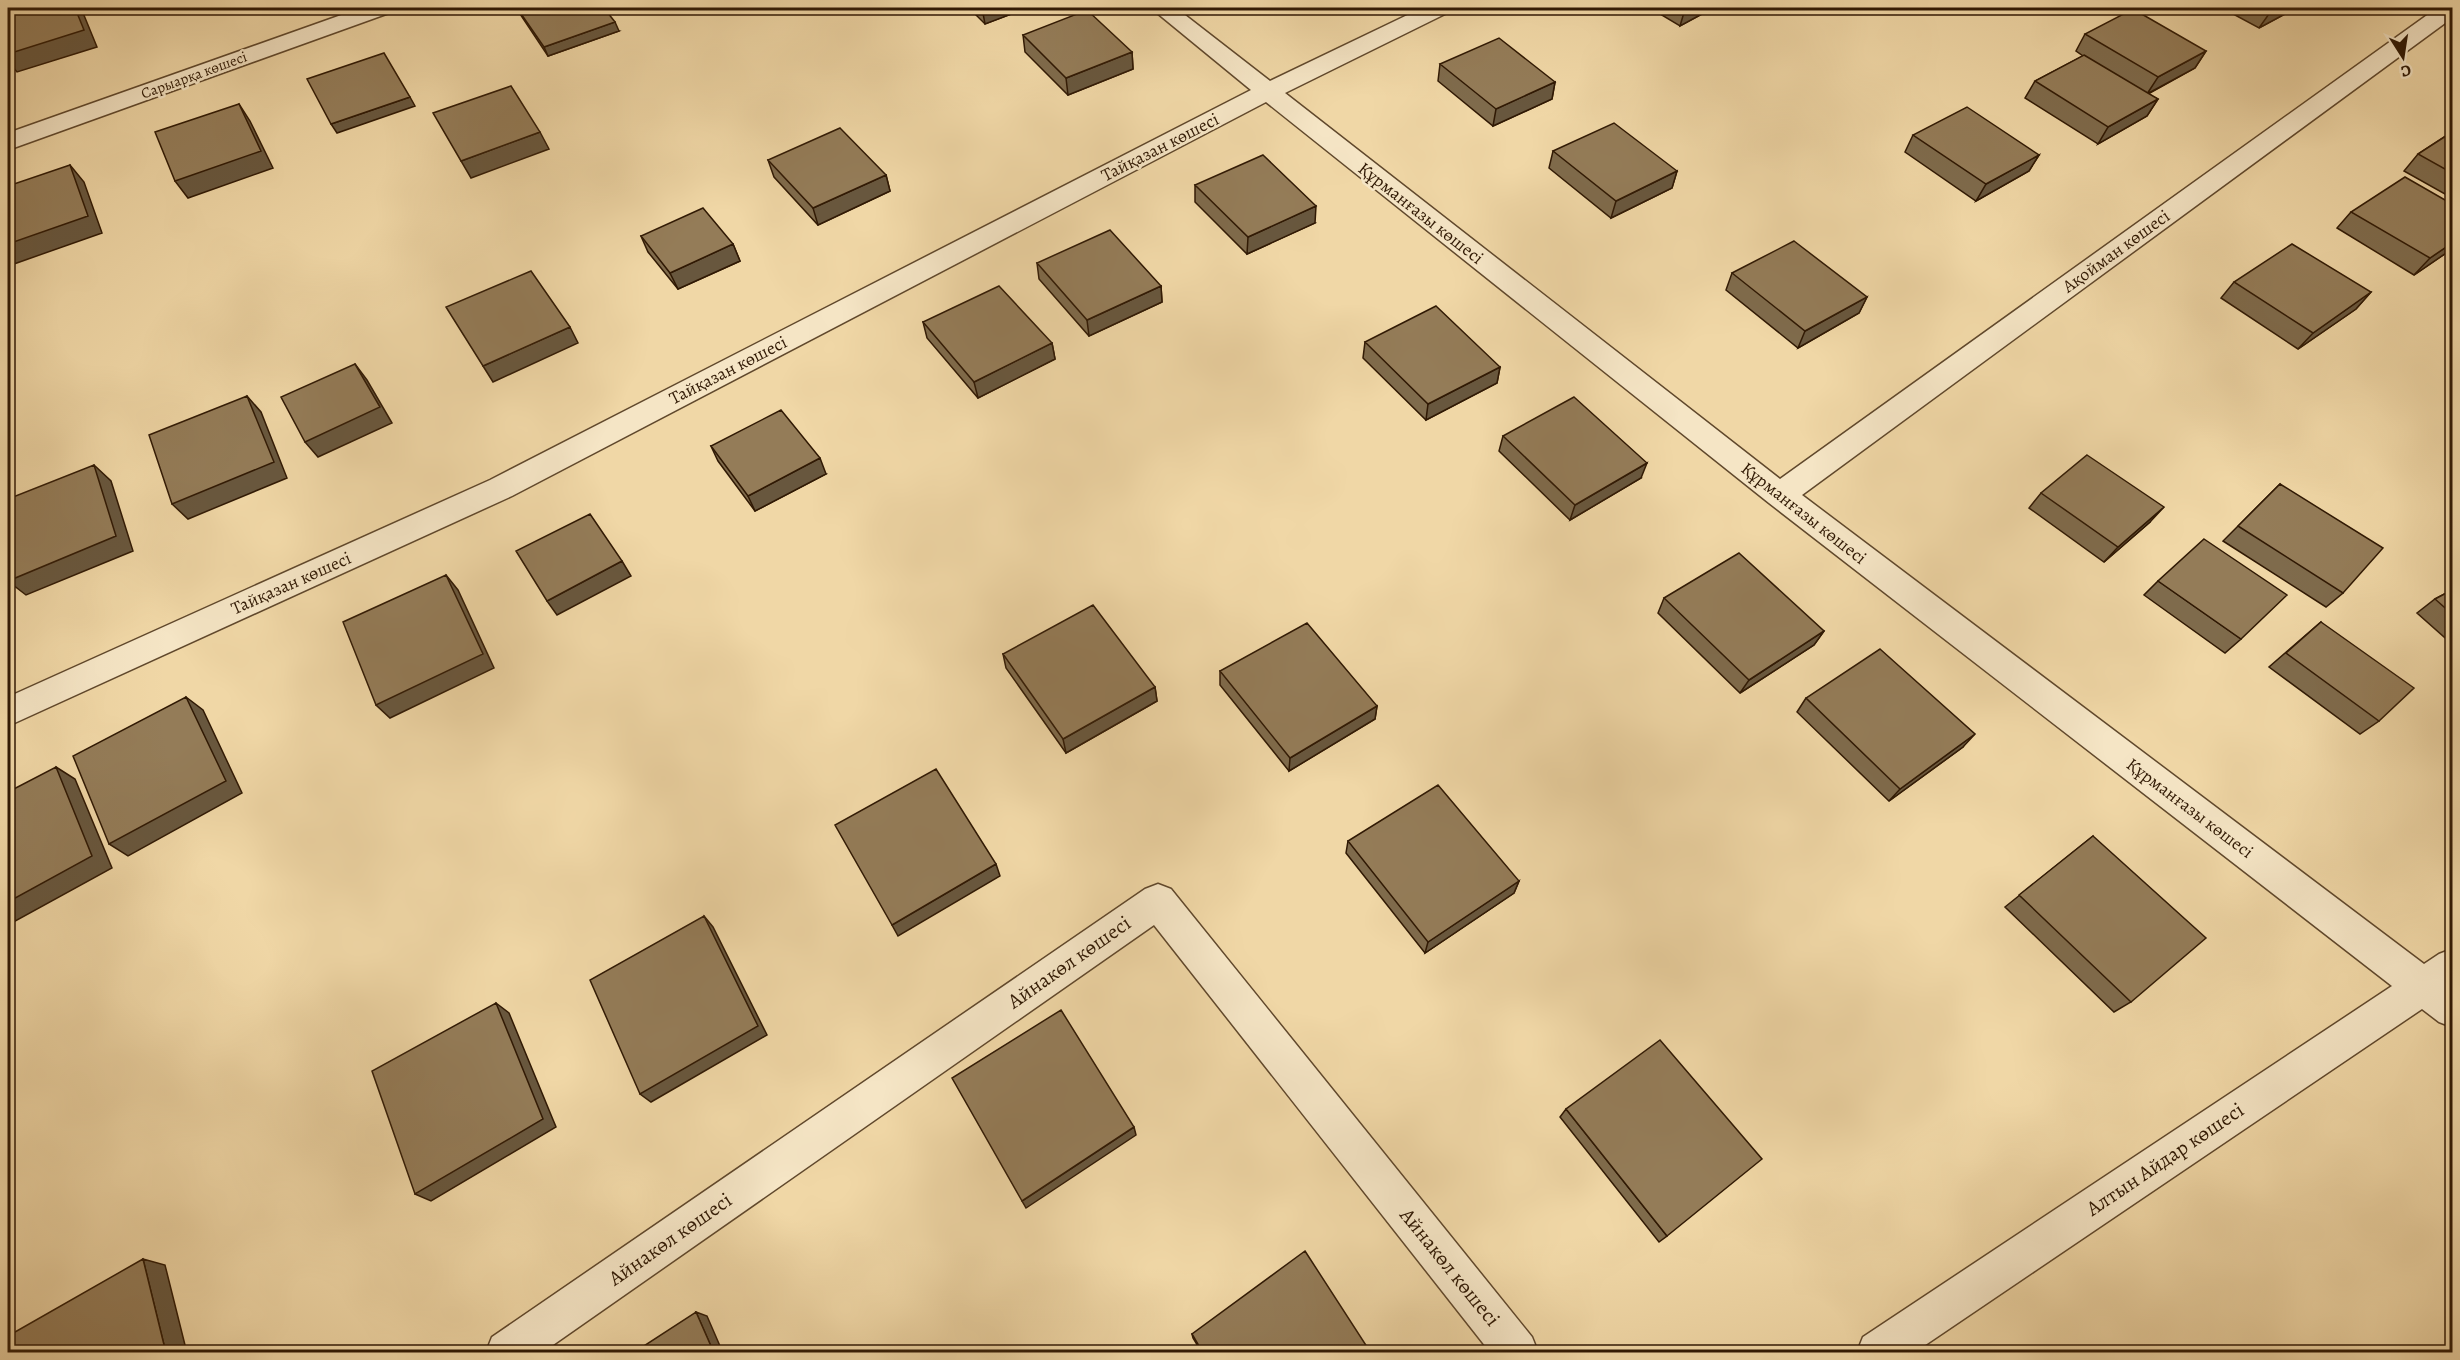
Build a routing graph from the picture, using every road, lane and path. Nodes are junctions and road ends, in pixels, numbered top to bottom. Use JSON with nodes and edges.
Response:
{"nodes":[{"id":1,"x":381,"y":8,"type":"edge"},
{"id":2,"x":1162,"y":8,"type":"edge"},
{"id":3,"x":1439,"y":8,"type":"edge"},
{"id":4,"x":2451,"y":8,"type":"edge"},
{"id":5,"x":1267,"y":92,"type":"junction"},
{"id":6,"x":8,"y":142,"type":"edge"},
{"id":7,"x":1780,"y":495,"type":"junction"},
{"id":8,"x":8,"y":711,"type":"edge"},
{"id":9,"x":2442,"y":987,"type":"edge"},
{"id":10,"x":507,"y":1353,"type":"edge"},
{"id":11,"x":1517,"y":1353,"type":"edge"},
{"id":12,"x":1878,"y":1353,"type":"edge"}],
"edges":[{"from":1,"to":6,"type":"street","name":"Сарыарқа көшесі"},
{"from":2,"to":5,"type":"street","name":"Құрманғазы көшесі"},
{"from":3,"to":5,"type":"street","name":"Тайқазан көшесі"},
{"from":4,"to":7,"type":"street","name":"Ақойман көшесі"},
{"from":5,"to":7,"type":"street","name":"Құрманғазы көшесі"},
{"from":5,"to":8,"type":"street","name":"Тайқазан көшесі"},
{"from":7,"to":9,"type":"street","name":"Құрманғазы көшесі"},
{"from":9,"to":12,"type":"street","name":"Алтын Айдар көшесі"},
{"from":10,"to":11,"type":"street","name":"Айнакөл көшесі"}]}
